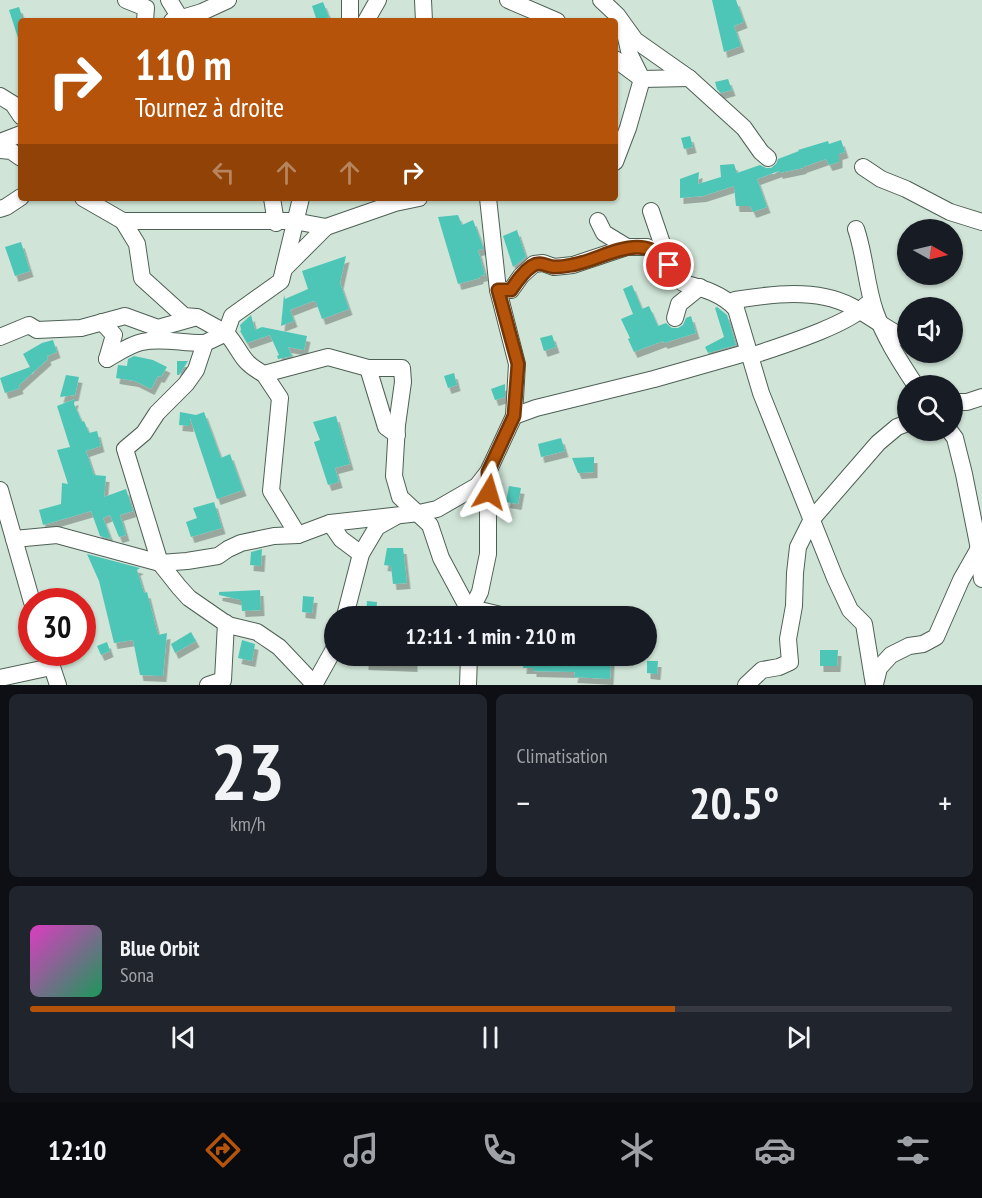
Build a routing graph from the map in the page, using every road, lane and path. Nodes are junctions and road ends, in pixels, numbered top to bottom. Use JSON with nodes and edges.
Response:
{"nodes":[{"id":1,"x":126,"y":0,"type":"edge"},
{"id":2,"x":169,"y":0,"type":"edge"},
{"id":3,"x":228,"y":0,"type":"edge"},
{"id":4,"x":350,"y":0,"type":"edge"},
{"id":5,"x":378,"y":0,"type":"edge"},
{"id":6,"x":423,"y":0,"type":"edge"},
{"id":7,"x":508,"y":0,"type":"edge"},
{"id":8,"x":601,"y":0,"type":"edge"},
{"id":9,"x":145,"y":18,"type":"edge"},
{"id":10,"x":177,"y":18,"type":"edge"},
{"id":11,"x":184,"y":18,"type":"edge"},
{"id":12,"x":350,"y":18,"type":"edge"},
{"id":13,"x":368,"y":18,"type":"edge"},
{"id":14,"x":424,"y":18,"type":"edge"},
{"id":15,"x":550,"y":18,"type":"edge"},
{"id":16,"x":622,"y":22,"type":"junction"},
{"id":17,"x":618,"y":60,"type":"edge"},
{"id":18,"x":689,"y":78,"type":"junction"},
{"id":19,"x":642,"y":79,"type":"junction"},
{"id":20,"x":0,"y":96,"type":"edge"},
{"id":21,"x":18,"y":112,"type":"edge"},
{"id":22,"x":18,"y":135,"type":"edge"},
{"id":23,"x":0,"y":142,"type":"edge"},
{"id":24,"x":0,"y":150,"type":"edge"},
{"id":25,"x":618,"y":154,"type":"edge"},
{"id":26,"x":18,"y":156,"type":"edge"},
{"id":27,"x":768,"y":158,"type":"dead end"},
{"id":28,"x":863,"y":167,"type":"dead end"},
{"id":29,"x":18,"y":199,"type":"edge"},
{"id":30,"x":88,"y":201,"type":"edge"},
{"id":31,"x":272,"y":201,"type":"edge"},
{"id":32,"x":300,"y":201,"type":"edge"},
{"id":33,"x":401,"y":201,"type":"edge"},
{"id":34,"x":488,"y":201,"type":"edge"},
{"id":35,"x":0,"y":209,"type":"edge"},
{"id":36,"x":651,"y":211,"type":"dead end"},
{"id":37,"x":123,"y":221,"type":"junction"},
{"id":38,"x":294,"y":221,"type":"junction"},
{"id":39,"x":598,"y":221,"type":"dead end"},
{"id":40,"x":982,"y":222,"type":"edge"},
{"id":41,"x":276,"y":223,"type":"junction"},
{"id":42,"x":326,"y":227,"type":"junction"},
{"id":43,"x":856,"y":229,"type":"dead end"},
{"id":44,"x":627,"y":247,"type":"junction"},
{"id":45,"x":669,"y":265,"type":"junction"},
{"id":46,"x":284,"y":269,"type":"junction"},
{"id":47,"x":700,"y":287,"type":"junction"},
{"id":48,"x":498,"y":290,"type":"junction"},
{"id":49,"x":872,"y":297,"type":"junction"},
{"id":50,"x":735,"y":300,"type":"dead end"},
{"id":51,"x":860,"y":311,"type":"junction"},
{"id":52,"x":197,"y":317,"type":"junction"},
{"id":53,"x":675,"y":318,"type":"dead end"},
{"id":54,"x":102,"y":322,"type":"junction"},
{"id":55,"x":880,"y":324,"type":"junction"},
{"id":56,"x":226,"y":333,"type":"junction"},
{"id":57,"x":897,"y":334,"type":"edge"},
{"id":58,"x":0,"y":337,"type":"edge"},
{"id":59,"x":205,"y":343,"type":"junction"},
{"id":60,"x":750,"y":354,"type":"junction"},
{"id":61,"x":368,"y":368,"type":"junction"},
{"id":62,"x":264,"y":374,"type":"junction"},
{"id":63,"x":909,"y":375,"type":"edge"},
{"id":64,"x":982,"y":397,"type":"edge"},
{"id":65,"x":963,"y":401,"type":"edge"},
{"id":66,"x":514,"y":416,"type":"junction"},
{"id":67,"x":897,"y":427,"type":"edge"},
{"id":68,"x":397,"y":435,"type":"junction"},
{"id":69,"x":956,"y":441,"type":"edge"},
{"id":70,"x":488,"y":472,"type":"junction"},
{"id":71,"x":0,"y":490,"type":"edge"},
{"id":72,"x":419,"y":513,"type":"junction"},
{"id":73,"x":400,"y":514,"type":"junction"},
{"id":74,"x":812,"y":519,"type":"junction"},
{"id":75,"x":330,"y":523,"type":"junction"},
{"id":76,"x":298,"y":535,"type":"junction"},
{"id":77,"x":14,"y":539,"type":"junction"},
{"id":78,"x":980,"y":546,"type":"edge"},
{"id":79,"x":361,"y":554,"type":"junction"},
{"id":80,"x":160,"y":563,"type":"junction"},
{"id":81,"x":982,"y":579,"type":"edge"},
{"id":82,"x":28,"y":588,"type":"edge"},
{"id":83,"x":348,"y":606,"type":"edge"},
{"id":84,"x":466,"y":606,"type":"edge"},
{"id":85,"x":474,"y":606,"type":"edge"},
{"id":86,"x":226,"y":623,"type":"junction"},
{"id":87,"x":33,"y":666,"type":"edge"},
{"id":88,"x":51,"y":666,"type":"edge"},
{"id":89,"x":325,"y":666,"type":"edge"},
{"id":90,"x":469,"y":666,"type":"edge"},
{"id":91,"x":0,"y":678,"type":"edge"},
{"id":92,"x":58,"y":685,"type":"edge"},
{"id":93,"x":208,"y":685,"type":"edge"},
{"id":94,"x":315,"y":685,"type":"edge"},
{"id":95,"x":468,"y":685,"type":"edge"},
{"id":96,"x":746,"y":685,"type":"edge"},
{"id":97,"x":874,"y":685,"type":"edge"}],
"edges":[{"from":1,"to":9,"type":"street"},
{"from":2,"to":10,"type":"street"},
{"from":3,"to":11,"type":"street"},
{"from":4,"to":12,"type":"street"},
{"from":5,"to":13,"type":"street"},
{"from":6,"to":14,"type":"street"},
{"from":7,"to":15,"type":"street"},
{"from":8,"to":16,"type":"street"},
{"from":16,"to":18,"type":"street"},
{"from":16,"to":19,"type":"street"},
{"from":17,"to":19,"type":"street"},
{"from":18,"to":19,"type":"street"},
{"from":18,"to":27,"type":"street"},
{"from":19,"to":25,"type":"street"},
{"from":20,"to":21,"type":"street"},
{"from":22,"to":23,"type":"street"},
{"from":24,"to":26,"type":"street"},
{"from":28,"to":40,"type":"street"},
{"from":29,"to":35,"type":"street"},
{"from":30,"to":37,"type":"street"},
{"from":31,"to":41,"type":"street"},
{"from":32,"to":38,"type":"street"},
{"from":33,"to":42,"type":"street"},
{"from":34,"to":48,"type":"street"},
{"from":36,"to":45,"type":"street"},
{"from":37,"to":41,"type":"street"},
{"from":37,"to":52,"type":"street"},
{"from":38,"to":41,"type":"street"},
{"from":38,"to":42,"type":"street"},
{"from":38,"to":46,"type":"street"},
{"from":39,"to":44,"type":"street"},
{"from":42,"to":46,"type":"street"},
{"from":43,"to":49,"type":"street"},
{"from":44,"to":45,"type":"street"},
{"from":44,"to":48,"type":"street"},
{"from":45,"to":47,"type":"street"},
{"from":46,"to":56,"type":"street"},
{"from":47,"to":53,"type":"street"},
{"from":47,"to":60,"type":"street"},
{"from":48,"to":66,"type":"street"},
{"from":49,"to":51,"type":"street"},
{"from":49,"to":55,"type":"street"},
{"from":50,"to":51,"type":"street"},
{"from":51,"to":55,"type":"street"},
{"from":51,"to":60,"type":"street"},
{"from":52,"to":54,"type":"street"},
{"from":52,"to":56,"type":"street"},
{"from":54,"to":58,"type":"street"},
{"from":54,"to":59,"type":"street"},
{"from":55,"to":57,"type":"street"},
{"from":55,"to":63,"type":"street"},
{"from":56,"to":59,"type":"street"},
{"from":56,"to":62,"type":"street"},
{"from":59,"to":80,"type":"street"},
{"from":60,"to":66,"type":"street"},
{"from":60,"to":74,"type":"street"},
{"from":61,"to":62,"type":"street"},
{"from":61,"to":68,"type":"street"},
{"from":61,"to":68,"type":"street"},
{"from":62,"to":76,"type":"street"},
{"from":64,"to":65,"type":"street"},
{"from":66,"to":70,"type":"street"},
{"from":67,"to":74,"type":"street"},
{"from":68,"to":72,"type":"street"},
{"from":69,"to":78,"type":"street"},
{"from":70,"to":72,"type":"street"},
{"from":70,"to":85,"type":"street"},
{"from":71,"to":77,"type":"street"},
{"from":72,"to":73,"type":"street"},
{"from":72,"to":84,"type":"street"},
{"from":73,"to":75,"type":"street"},
{"from":73,"to":79,"type":"street"},
{"from":74,"to":96,"type":"street"},
{"from":74,"to":97,"type":"street"},
{"from":75,"to":76,"type":"street"},
{"from":75,"to":79,"type":"street"},
{"from":76,"to":80,"type":"street"},
{"from":77,"to":80,"type":"street"},
{"from":77,"to":82,"type":"street"},
{"from":78,"to":81,"type":"street"},
{"from":78,"to":97,"type":"street"},
{"from":79,"to":83,"type":"street"},
{"from":80,"to":86,"type":"street"},
{"from":86,"to":93,"type":"street"},
{"from":86,"to":94,"type":"street"},
{"from":87,"to":91,"type":"street"},
{"from":88,"to":92,"type":"street"},
{"from":89,"to":94,"type":"street"},
{"from":90,"to":95,"type":"street"}]}
